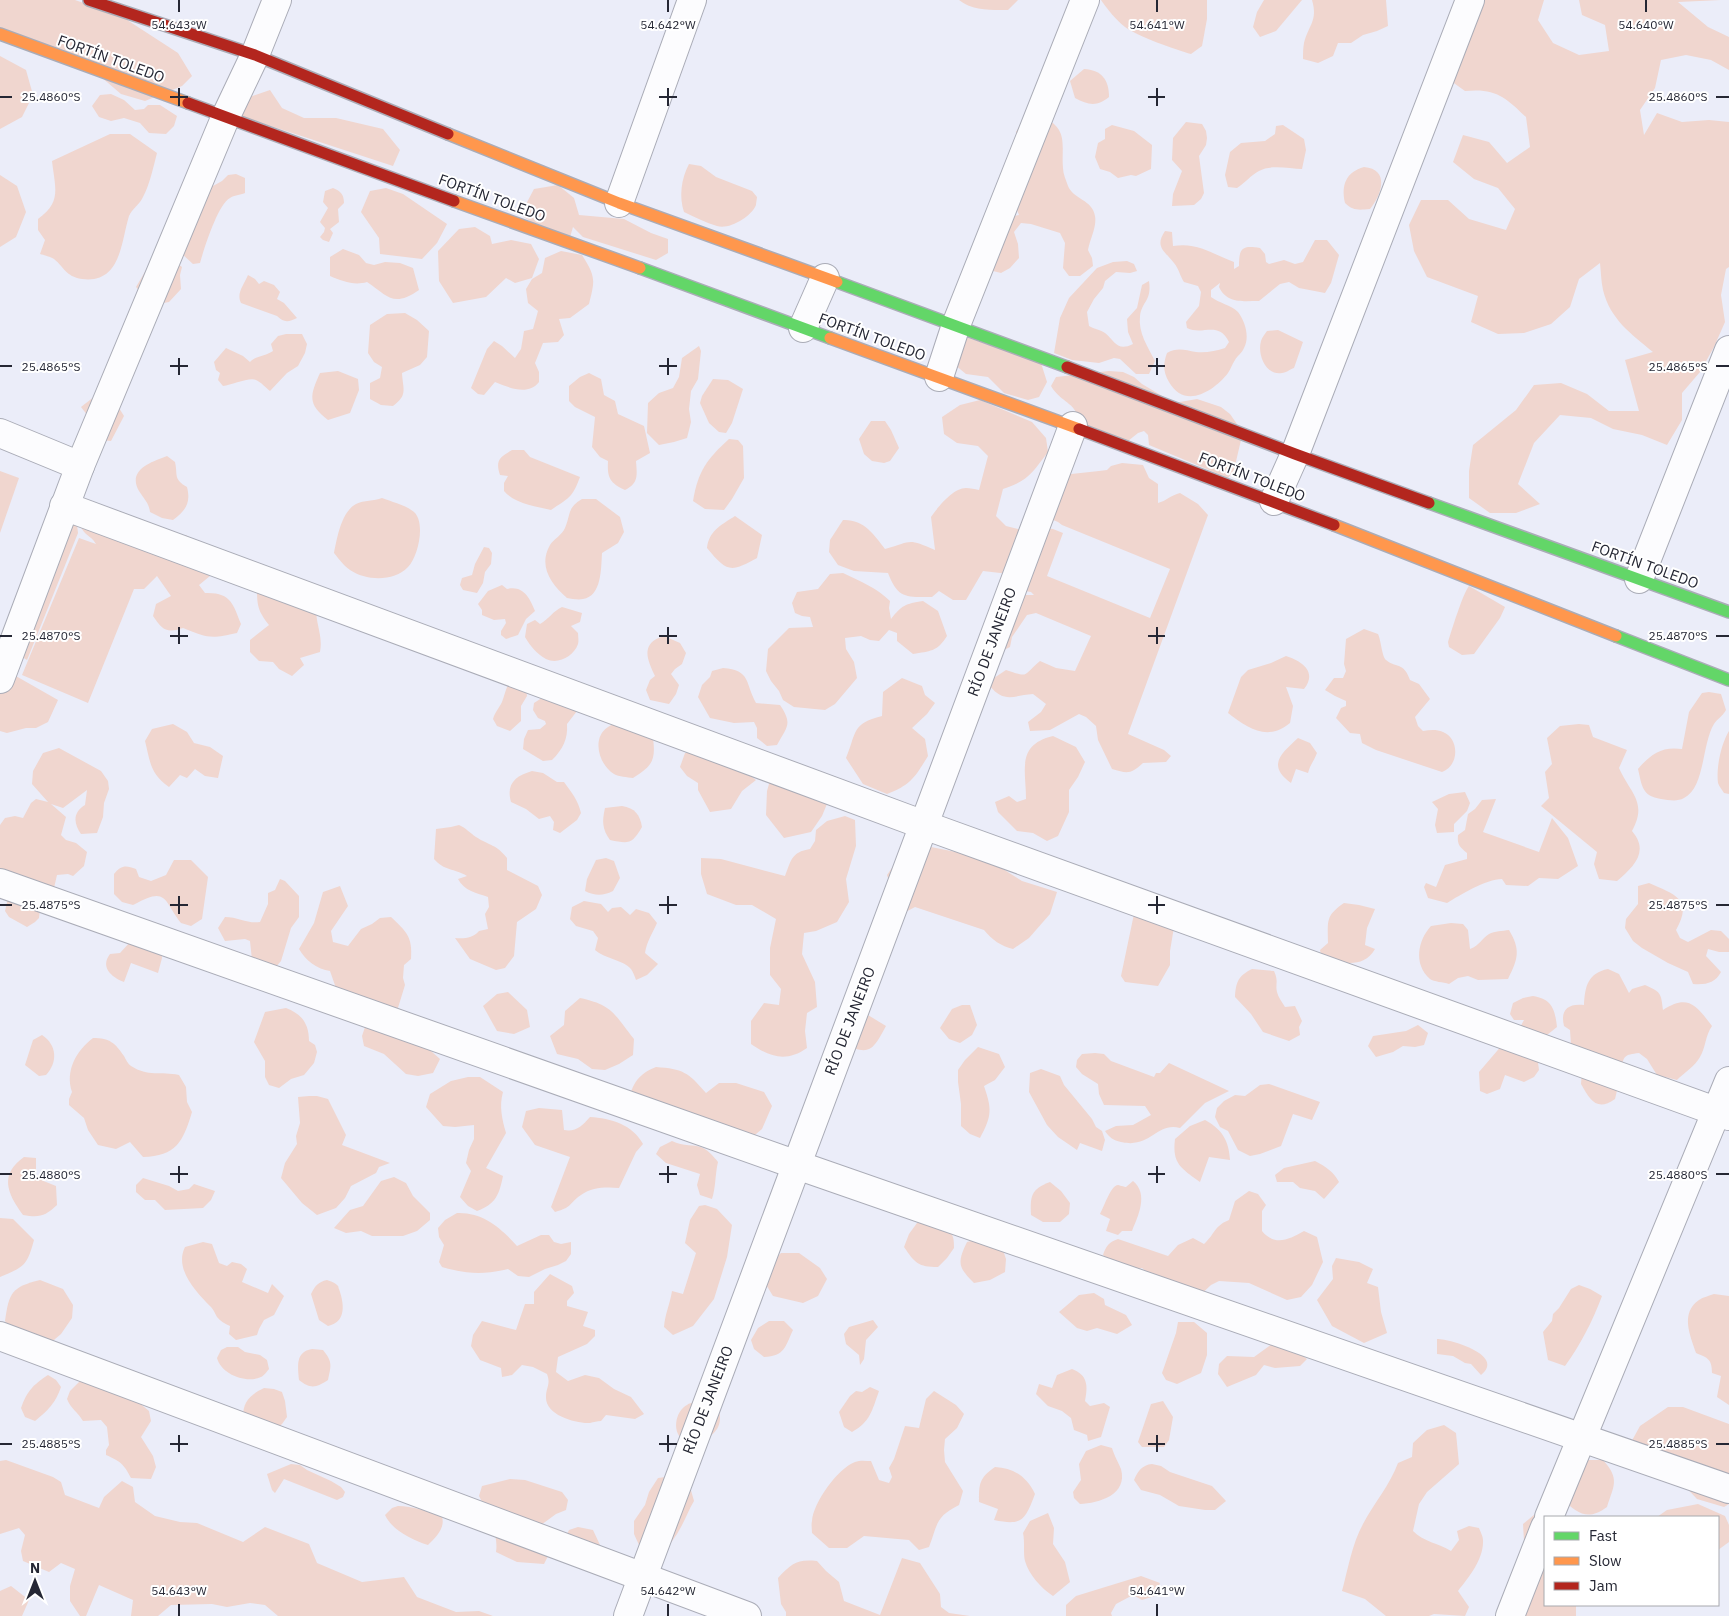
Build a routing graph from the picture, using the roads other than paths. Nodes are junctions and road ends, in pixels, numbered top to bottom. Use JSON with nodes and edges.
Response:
{"nodes":[{"id":1,"x":89,"y":0,"type":"edge"},
{"id":2,"x":277,"y":0,"type":"edge"},
{"id":3,"x":692,"y":0,"type":"edge"},
{"id":4,"x":1085,"y":0,"type":"edge"},
{"id":5,"x":1470,"y":0,"type":"edge"},
{"id":6,"x":0,"y":34,"type":"edge"},
{"id":7,"x":255,"y":55,"type":"junction"},
{"id":8,"x":226,"y":116,"type":"junction"},
{"id":9,"x":619,"y":203,"type":"junction"},
{"id":10,"x":825,"y":278,"type":"junction"},
{"id":11,"x":956,"y":325,"type":"junction"},
{"id":12,"x":803,"y":328,"type":"junction"},
{"id":13,"x":1729,"y":350,"type":"edge"},
{"id":14,"x":939,"y":377,"type":"junction"},
{"id":15,"x":1073,"y":426,"type":"junction"},
{"id":16,"x":0,"y":433,"type":"edge"},
{"id":17,"x":1296,"y":454,"type":"junction"},
{"id":18,"x":80,"y":466,"type":"junction"},
{"id":19,"x":1274,"y":501,"type":"junction"},
{"id":20,"x":64,"y":506,"type":"junction"},
{"id":21,"x":1639,"y":579,"type":"junction"},
{"id":22,"x":1729,"y":612,"type":"edge"},
{"id":23,"x":0,"y":679,"type":"edge"},
{"id":24,"x":1729,"y":680,"type":"edge"},
{"id":25,"x":924,"y":825,"type":"junction"},
{"id":26,"x":0,"y":883,"type":"edge"},
{"id":27,"x":1729,"y":1081,"type":"edge"},
{"id":28,"x":1722,"y":1114,"type":"edge"},
{"id":29,"x":797,"y":1165,"type":"junction"},
{"id":30,"x":0,"y":1336,"type":"edge"},
{"id":31,"x":1581,"y":1437,"type":"junction"},
{"id":32,"x":1729,"y":1489,"type":"edge"},
{"id":33,"x":1549,"y":1516,"type":"edge"},
{"id":34,"x":1544,"y":1530,"type":"edge"},
{"id":35,"x":642,"y":1577,"type":"junction"},
{"id":36,"x":628,"y":1616,"type":"edge"},
{"id":37,"x":747,"y":1616,"type":"edge"},
{"id":38,"x":1510,"y":1616,"type":"edge"}],
"edges":[{"from":1,"to":7,"type":"street","name":"FORTÍN TOLEDO"},
{"from":2,"to":7,"type":"street"},
{"from":3,"to":9,"type":"street"},
{"from":4,"to":11,"type":"street"},
{"from":5,"to":17,"type":"street"},
{"from":6,"to":8,"type":"street","name":"FORTÍN TOLEDO"},
{"from":7,"to":8,"type":"street"},
{"from":7,"to":9,"type":"street","name":"FORTÍN TOLEDO"},
{"from":8,"to":12,"type":"street","name":"FORTÍN TOLEDO"},
{"from":8,"to":18,"type":"street"},
{"from":9,"to":10,"type":"street","name":"FORTÍN TOLEDO"},
{"from":10,"to":11,"type":"street","name":"FORTÍN TOLEDO"},
{"from":10,"to":12,"type":"street"},
{"from":11,"to":14,"type":"street"},
{"from":11,"to":17,"type":"street","name":"FORTÍN TOLEDO"},
{"from":12,"to":14,"type":"street","name":"FORTÍN TOLEDO"},
{"from":13,"to":21,"type":"street"},
{"from":14,"to":15,"type":"street","name":"FORTÍN TOLEDO"},
{"from":15,"to":19,"type":"street","name":"FORTÍN TOLEDO"},
{"from":15,"to":25,"type":"street","name":"RÍO DE JANEIRO"},
{"from":16,"to":18,"type":"street"},
{"from":17,"to":19,"type":"street"},
{"from":17,"to":21,"type":"street","name":"FORTÍN TOLEDO"},
{"from":18,"to":20,"type":"street"},
{"from":19,"to":24,"type":"street","name":"FORTÍN TOLEDO"},
{"from":20,"to":23,"type":"street"},
{"from":20,"to":25,"type":"street"},
{"from":21,"to":22,"type":"street","name":"FORTÍN TOLEDO"},
{"from":25,"to":28,"type":"street"},
{"from":25,"to":29,"type":"street","name":"RÍO DE JANEIRO"},
{"from":26,"to":29,"type":"street"},
{"from":27,"to":28,"type":"street"},
{"from":28,"to":31,"type":"street"},
{"from":29,"to":31,"type":"street"},
{"from":29,"to":35,"type":"street","name":"RÍO DE JANEIRO"},
{"from":30,"to":35,"type":"street"},
{"from":31,"to":32,"type":"street"},
{"from":31,"to":33,"type":"street"},
{"from":34,"to":38,"type":"street"},
{"from":35,"to":36,"type":"street","name":"RÍO DE JANEIRO"},
{"from":35,"to":37,"type":"street"}]}
